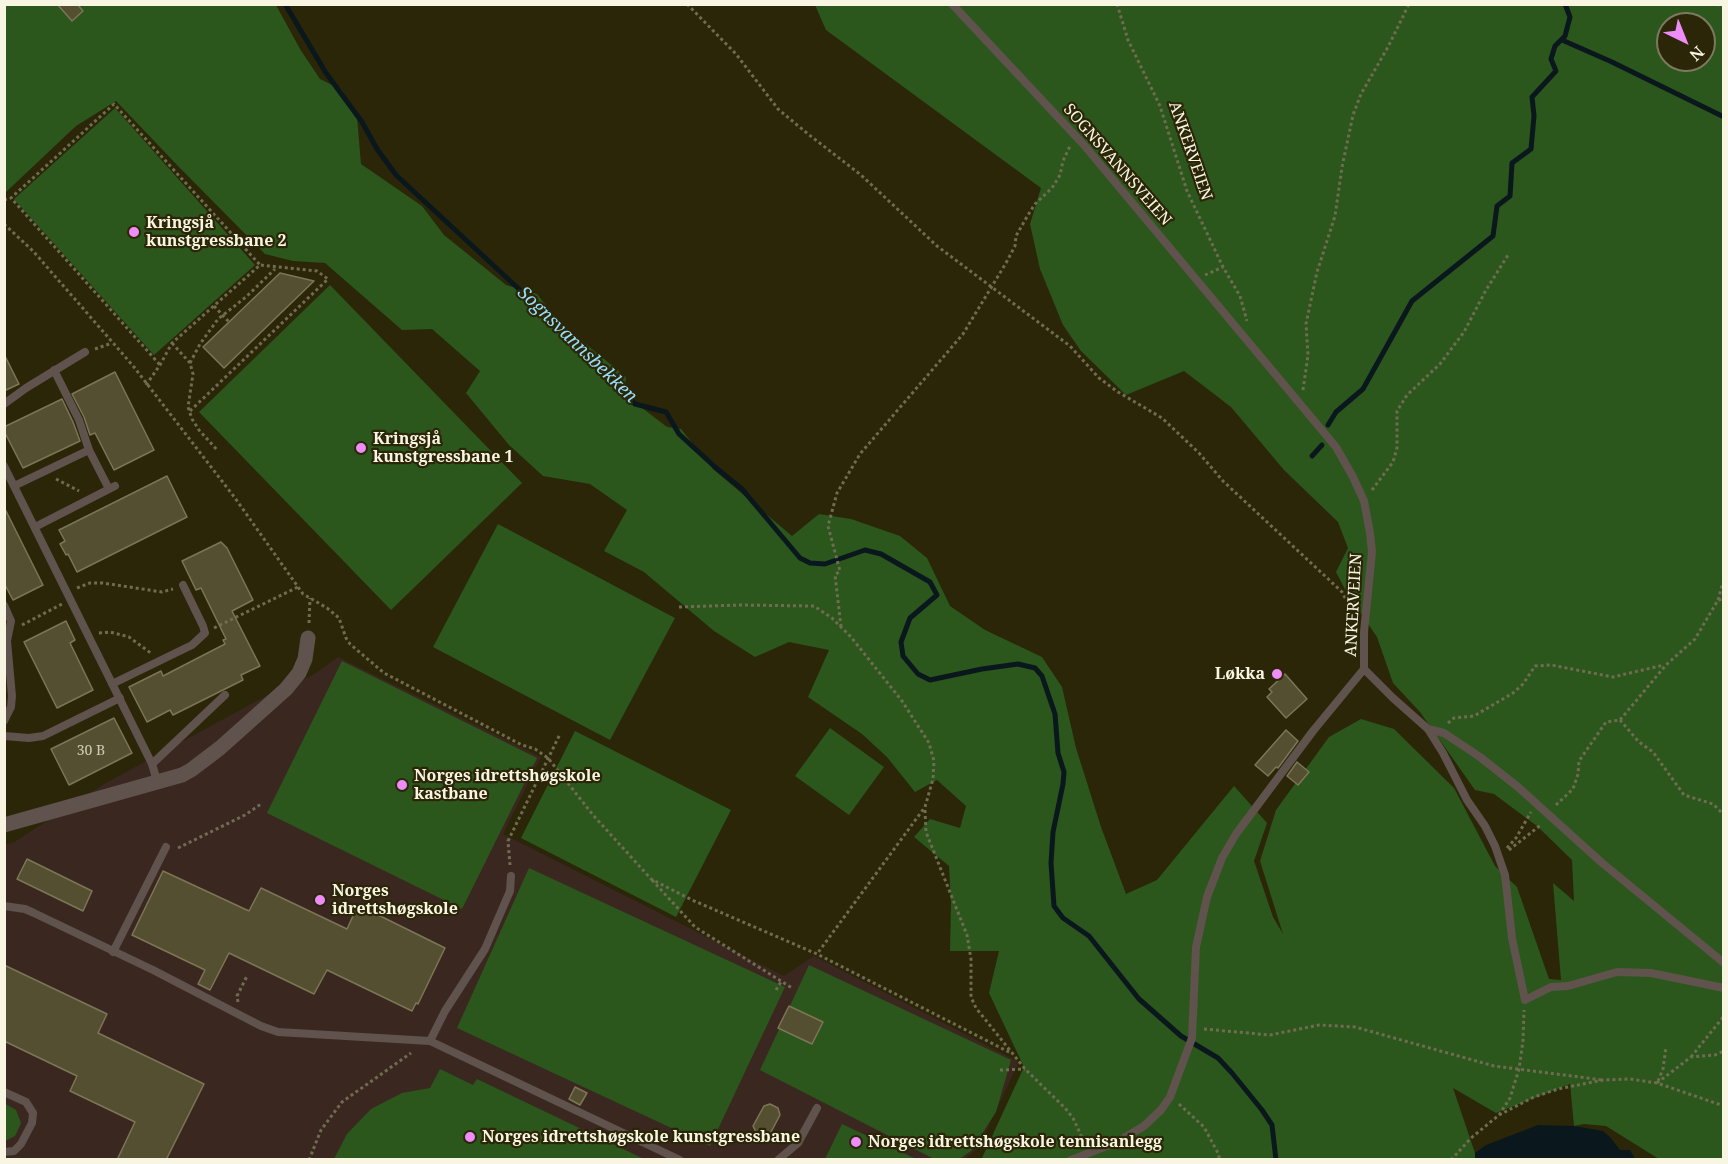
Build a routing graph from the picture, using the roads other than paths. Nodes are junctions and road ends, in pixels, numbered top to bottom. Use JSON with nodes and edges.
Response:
{"nodes":[{"id":1,"x":952,"y":4,"type":"edge"},
{"id":2,"x":1254,"y":349,"type":"joint"},
{"id":3,"x":85,"y":352,"type":"road end"},
{"id":4,"x":54,"y":370,"type":"junction"},
{"id":5,"x":4,"y":404,"type":"edge"},
{"id":6,"x":89,"y":450,"type":"junction"},
{"id":7,"x":5,"y":470,"type":"edge"},
{"id":8,"x":14,"y":486,"type":"junction"},
{"id":9,"x":34,"y":527,"type":"junction"},
{"id":10,"x":183,"y":585,"type":"road end"},
{"id":11,"x":4,"y":604,"type":"edge"},
{"id":12,"x":308,"y":639,"type":"road end"},
{"id":13,"x":1365,"y":669,"type":"junction"},
{"id":14,"x":112,"y":684,"type":"junction"},
{"id":15,"x":225,"y":695,"type":"dead end"},
{"id":16,"x":120,"y":698,"type":"junction"},
{"id":17,"x":4,"y":721,"type":"edge"},
{"id":18,"x":1428,"y":729,"type":"junction"},
{"id":19,"x":4,"y":736,"type":"edge"},
{"id":20,"x":152,"y":764,"type":"junction"},
{"id":21,"x":157,"y":781,"type":"junction"},
{"id":22,"x":4,"y":825,"type":"edge"},
{"id":23,"x":164,"y":851,"type":"road end"},
{"id":24,"x":512,"y":876,"type":"road end"},
{"id":25,"x":4,"y":906,"type":"edge"},
{"id":26,"x":113,"y":952,"type":"junction"},
{"id":27,"x":1724,"y":963,"type":"edge"},
{"id":28,"x":1724,"y":988,"type":"edge"},
{"id":29,"x":428,"y":1040,"type":"junction"},
{"id":30,"x":4,"y":1092,"type":"edge"},
{"id":31,"x":817,"y":1108,"type":"dead end"},
{"id":32,"x":4,"y":1152,"type":"edge"},
{"id":33,"x":680,"y":1160,"type":"edge"},
{"id":34,"x":777,"y":1160,"type":"edge"},
{"id":35,"x":1071,"y":1160,"type":"edge"}],
"edges":[{"from":1,"to":2,"type":"lane","name":"SOGNSVANNSVEIEN"},
{"from":2,"to":13,"type":"lane","name":"ANKERVEIEN"},
{"from":3,"to":4,"type":"lane"},
{"from":4,"to":5,"type":"lane"},
{"from":4,"to":6,"type":"lane"},
{"from":6,"to":8,"type":"lane"},
{"from":6,"to":9,"type":"lane"},
{"from":7,"to":8,"type":"lane"},
{"from":8,"to":9,"type":"lane"},
{"from":9,"to":14,"type":"lane"},
{"from":10,"to":14,"type":"lane"},
{"from":11,"to":17,"type":"lane"},
{"from":12,"to":21,"type":"street"},
{"from":13,"to":18,"type":"lane"},
{"from":13,"to":35,"type":"lane","name":"ANKERVEIEN"},
{"from":14,"to":16,"type":"lane"},
{"from":15,"to":20,"type":"lane"},
{"from":16,"to":19,"type":"lane"},
{"from":16,"to":20,"type":"lane"},
{"from":18,"to":27,"type":"lane"},
{"from":18,"to":28,"type":"lane"},
{"from":20,"to":21,"type":"lane"},
{"from":21,"to":22,"type":"street"},
{"from":23,"to":26,"type":"lane"},
{"from":24,"to":29,"type":"lane"},
{"from":25,"to":26,"type":"lane"},
{"from":26,"to":29,"type":"lane"},
{"from":29,"to":33,"type":"lane"},
{"from":30,"to":32,"type":"lane"},
{"from":31,"to":34,"type":"lane"}]}
